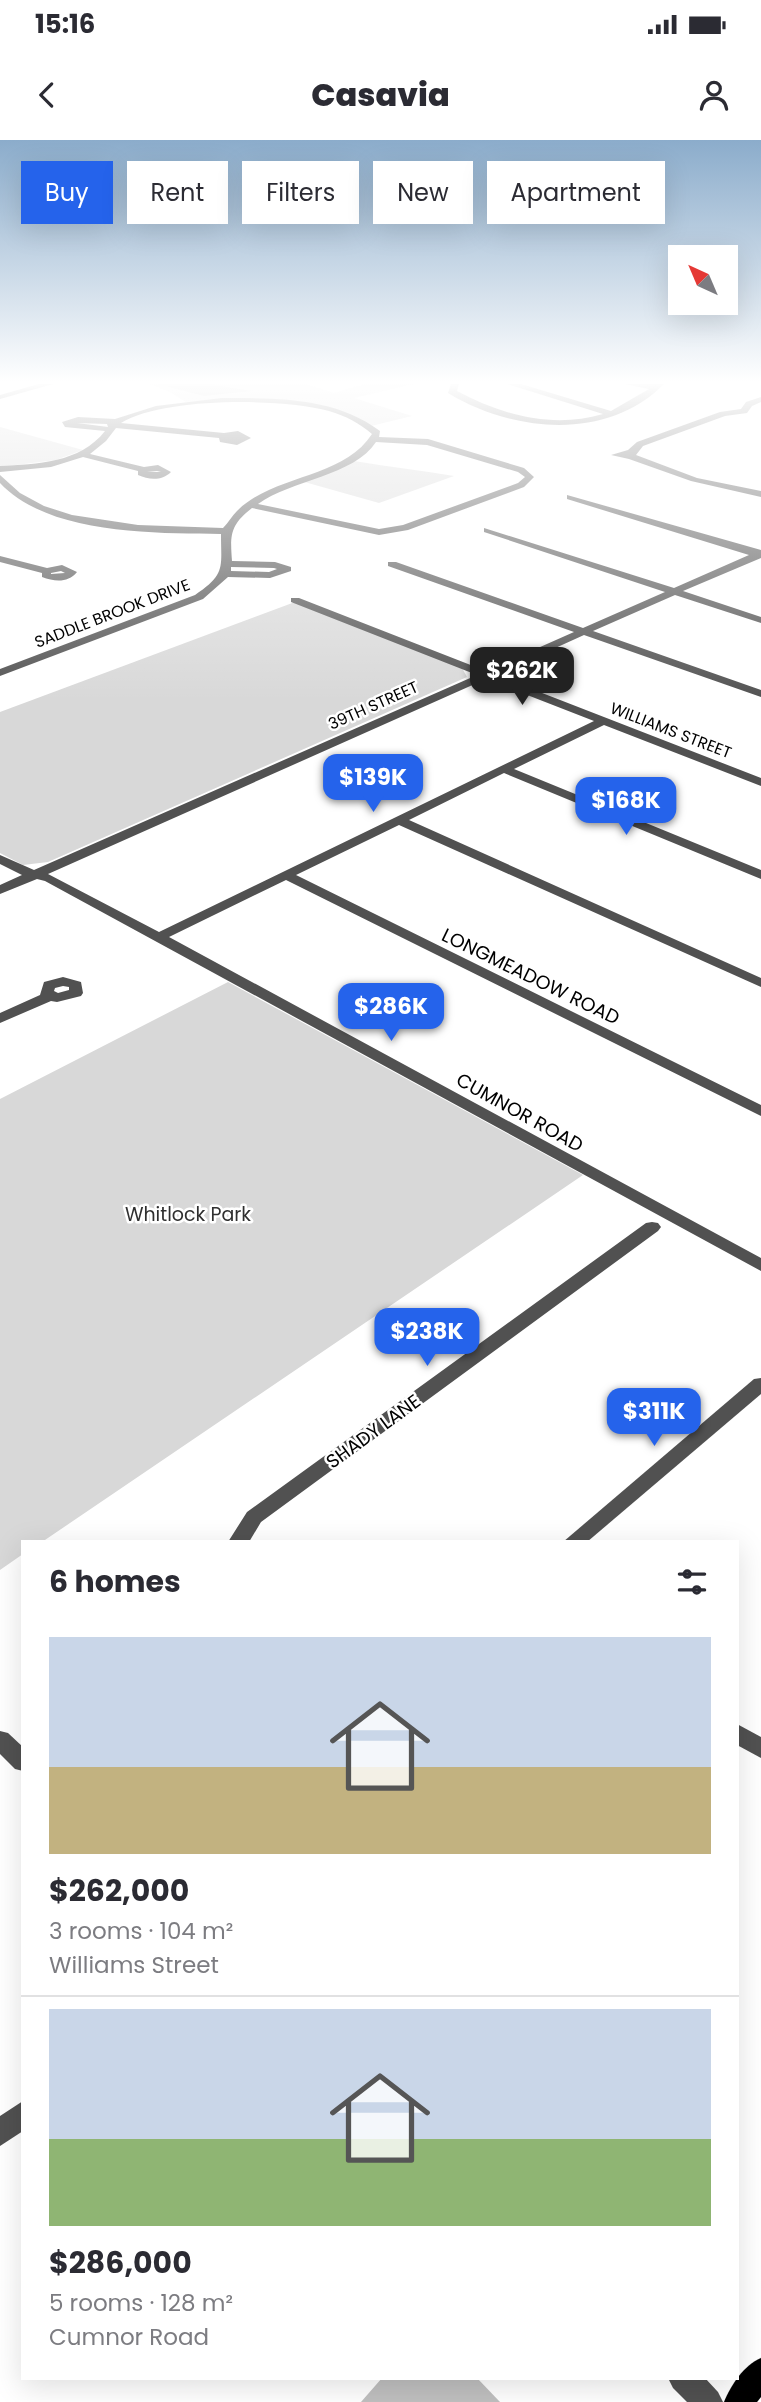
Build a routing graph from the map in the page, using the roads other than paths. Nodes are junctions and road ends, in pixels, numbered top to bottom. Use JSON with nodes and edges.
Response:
{"nodes":[{"id":1,"x":12,"y":490,"type":"edge"},
{"id":2,"x":280,"y":490,"type":"edge"},
{"id":3,"x":508,"y":490,"type":"edge"},
{"id":4,"x":736,"y":490,"type":"edge"},
{"id":5,"x":761,"y":494,"type":"edge"},
{"id":6,"x":18,"y":496,"type":"junction"},
{"id":7,"x":570,"y":497,"type":"dead end"},
{"id":8,"x":2,"y":500,"type":"dead end"},
{"id":9,"x":251,"y":505,"type":"junction"},
{"id":10,"x":487,"y":530,"type":"dead end"},
{"id":11,"x":226,"y":531,"type":"junction"},
{"id":12,"x":760,"y":554,"type":"edge"},
{"id":13,"x":0,"y":559,"type":"edge"},
{"id":14,"x":392,"y":564,"type":"dead end"},
{"id":15,"x":47,"y":571,"type":"dead end"},
{"id":16,"x":676,"y":591,"type":"junction"},
{"id":17,"x":295,"y":600,"type":"dead end"},
{"id":18,"x":761,"y":620,"type":"edge"},
{"id":19,"x":584,"y":631,"type":"junction"},
{"id":20,"x":0,"y":673,"type":"edge"},
{"id":21,"x":484,"y":676,"type":"junction"},
{"id":22,"x":761,"y":694,"type":"edge"},
{"id":23,"x":602,"y":721,"type":"junction"},
{"id":24,"x":504,"y":769,"type":"junction"},
{"id":25,"x":761,"y":782,"type":"edge"},
{"id":26,"x":399,"y":820,"type":"junction"},
{"id":27,"x":0,"y":859,"type":"edge"},
{"id":28,"x":36,"y":875,"type":"junction"},
{"id":29,"x":285,"y":875,"type":"junction"},
{"id":30,"x":761,"y":875,"type":"edge"},
{"id":31,"x":0,"y":890,"type":"edge"},
{"id":32,"x":159,"y":937,"type":"junction"},
{"id":33,"x":761,"y":983,"type":"edge"},
{"id":34,"x":49,"y":996,"type":"dead end"},
{"id":35,"x":0,"y":1019,"type":"edge"},
{"id":36,"x":761,"y":1111,"type":"edge"},
{"id":37,"x":652,"y":1227,"type":"dead end"},
{"id":38,"x":761,"y":1265,"type":"edge"},
{"id":39,"x":761,"y":1384,"type":"edge"},
{"id":40,"x":239,"y":1540,"type":"edge"},
{"id":41,"x":575,"y":1540,"type":"edge"},
{"id":42,"x":739,"y":1734,"type":"edge"},
{"id":43,"x":0,"y":1740,"type":"edge"},
{"id":44,"x":761,"y":1749,"type":"edge"},
{"id":45,"x":21,"y":1760,"type":"edge"},
{"id":46,"x":21,"y":2115,"type":"edge"},
{"id":47,"x":0,"y":2133,"type":"edge"},
{"id":48,"x":761,"y":2373,"type":"edge"},
{"id":49,"x":684,"y":2380,"type":"edge"},
{"id":50,"x":708,"y":2402,"type":"edge"},
{"id":51,"x":739,"y":2402,"type":"edge"}],
"edges":[{"from":1,"to":6,"type":"street"},
{"from":2,"to":9,"type":"street"},
{"from":3,"to":9,"type":"street"},
{"from":4,"to":5,"type":"street"},
{"from":6,"to":8,"type":"street"},
{"from":6,"to":11,"type":"street"},
{"from":7,"to":12,"type":"street"},
{"from":9,"to":11,"type":"street"},
{"from":10,"to":16,"type":"street"},
{"from":11,"to":20,"type":"street","name":"SADDLE BROOK DRIVE"},
{"from":12,"to":16,"type":"street","name":"39TH STREET"},
{"from":13,"to":15,"type":"street"},
{"from":14,"to":19,"type":"street"},
{"from":16,"to":18,"type":"street"},
{"from":16,"to":19,"type":"street","name":"39TH STREET"},
{"from":17,"to":21,"type":"street","name":"WILLIAMS STREET"},
{"from":19,"to":21,"type":"street","name":"39TH STREET"},
{"from":19,"to":22,"type":"street"},
{"from":21,"to":23,"type":"street","name":"WILLIAMS STREET"},
{"from":21,"to":28,"type":"street","name":"39TH STREET"},
{"from":23,"to":24,"type":"street"},
{"from":23,"to":25,"type":"street","name":"WILLIAMS STREET"},
{"from":24,"to":26,"type":"street"},
{"from":24,"to":30,"type":"street"},
{"from":26,"to":29,"type":"street"},
{"from":26,"to":33,"type":"street"},
{"from":27,"to":28,"type":"street","name":"CUMNOR ROAD"},
{"from":28,"to":31,"type":"street","name":"39TH STREET"},
{"from":28,"to":32,"type":"street","name":"CUMNOR ROAD"},
{"from":29,"to":32,"type":"street"},
{"from":29,"to":36,"type":"street","name":"LONGMEADOW ROAD"},
{"from":32,"to":38,"type":"street","name":"CUMNOR ROAD"},
{"from":34,"to":35,"type":"street"},
{"from":37,"to":40,"type":"street","name":"SHADY LANE"},
{"from":39,"to":41,"type":"street"},
{"from":42,"to":44,"type":"street"},
{"from":43,"to":45,"type":"street"},
{"from":46,"to":47,"type":"street"},
{"from":48,"to":51,"type":"main road"},
{"from":49,"to":50,"type":"street"}]}
